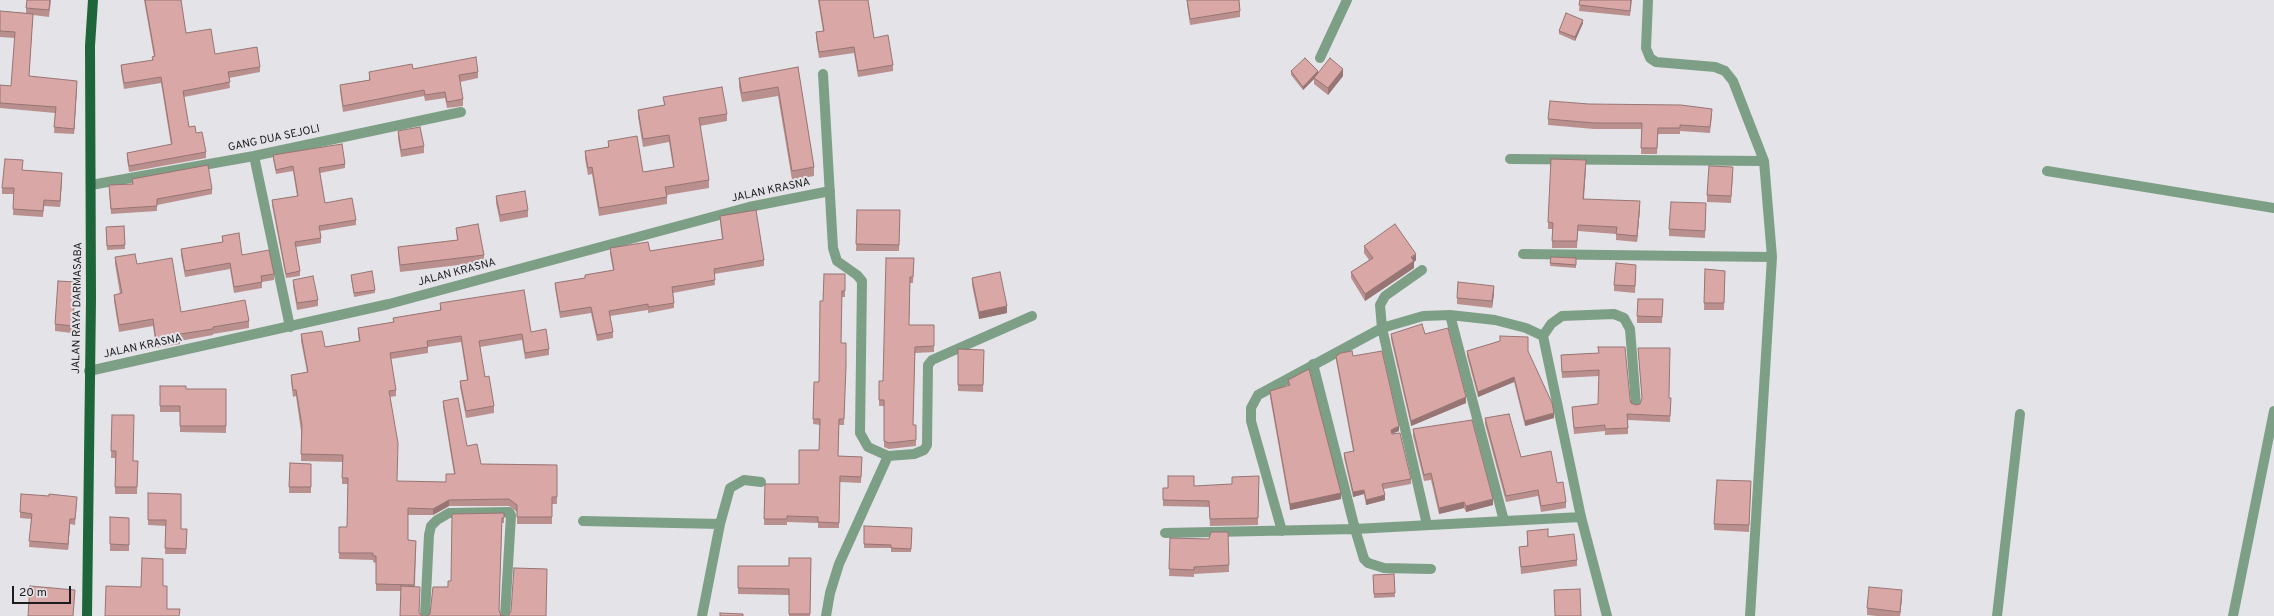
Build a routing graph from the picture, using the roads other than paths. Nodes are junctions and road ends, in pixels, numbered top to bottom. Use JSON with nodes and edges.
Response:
{"nodes":[{"id":1,"x":93,"y":0,"type":"edge"},
{"id":2,"x":1347,"y":0,"type":"edge"},
{"id":3,"x":1648,"y":0,"type":"edge"},
{"id":4,"x":1320,"y":58,"type":"dead end"},
{"id":5,"x":823,"y":74,"type":"dead end"},
{"id":6,"x":461,"y":112,"type":"dead end"},
{"id":7,"x":254,"y":156,"type":"junction"},
{"id":8,"x":1510,"y":159,"type":"dead end"},
{"id":9,"x":1764,"y":160,"type":"junction"},
{"id":10,"x":2048,"y":171,"type":"dead end"},
{"id":11,"x":91,"y":186,"type":"junction"},
{"id":12,"x":830,"y":191,"type":"junction"},
{"id":13,"x":2274,"y":208,"type":"edge"},
{"id":14,"x":1523,"y":254,"type":"dead end"},
{"id":15,"x":1772,"y":257,"type":"junction"},
{"id":16,"x":1422,"y":270,"type":"dead end"},
{"id":17,"x":1450,"y":315,"type":"junction"},
{"id":18,"x":1032,"y":316,"type":"dead end"},
{"id":19,"x":290,"y":327,"type":"junction"},
{"id":20,"x":1382,"y":328,"type":"junction"},
{"id":21,"x":1543,"y":336,"type":"junction"},
{"id":22,"x":1313,"y":364,"type":"junction"},
{"id":23,"x":89,"y":371,"type":"junction"},
{"id":24,"x":1636,"y":405,"type":"edge"},
{"id":25,"x":2274,"y":411,"type":"edge"},
{"id":26,"x":2020,"y":414,"type":"dead end"},
{"id":27,"x":888,"y":456,"type":"junction"},
{"id":28,"x":761,"y":482,"type":"dead end"},
{"id":29,"x":1582,"y":517,"type":"junction"},
{"id":30,"x":583,"y":521,"type":"dead end"},
{"id":31,"x":1504,"y":521,"type":"junction"},
{"id":32,"x":720,"y":524,"type":"junction"},
{"id":33,"x":1427,"y":525,"type":"junction"},
{"id":34,"x":1355,"y":529,"type":"junction"},
{"id":35,"x":1282,"y":531,"type":"junction"},
{"id":36,"x":1165,"y":534,"type":"dead end"},
{"id":37,"x":1431,"y":569,"type":"dead end"},
{"id":38,"x":87,"y":616,"type":"edge"},
{"id":39,"x":425,"y":616,"type":"edge"},
{"id":40,"x":505,"y":616,"type":"edge"},
{"id":41,"x":702,"y":616,"type":"edge"},
{"id":42,"x":826,"y":616,"type":"edge"},
{"id":43,"x":1607,"y":616,"type":"edge"},
{"id":44,"x":1750,"y":616,"type":"edge"},
{"id":45,"x":1997,"y":616,"type":"edge"},
{"id":46,"x":2233,"y":616,"type":"edge"}],
"edges":[{"from":1,"to":11,"type":"main road","name":"JALAN RAYA DARMASABA"},
{"from":2,"to":4,"type":"street"},
{"from":3,"to":9,"type":"street"},
{"from":5,"to":12,"type":"street"},
{"from":6,"to":7,"type":"street","name":"GANG DUA SEJOLI"},
{"from":7,"to":11,"type":"street","name":"GANG DUA SEJOLI"},
{"from":7,"to":19,"type":"street"},
{"from":8,"to":9,"type":"street"},
{"from":9,"to":15,"type":"street"},
{"from":10,"to":13,"type":"street"},
{"from":11,"to":23,"type":"main road","name":"JALAN RAYA DARMASABA"},
{"from":12,"to":19,"type":"street","name":"JALAN KRASNA"},
{"from":12,"to":27,"type":"street"},
{"from":14,"to":15,"type":"street"},
{"from":15,"to":44,"type":"street"},
{"from":16,"to":20,"type":"street"},
{"from":17,"to":20,"type":"street"},
{"from":17,"to":21,"type":"street"},
{"from":17,"to":31,"type":"street"},
{"from":18,"to":27,"type":"street"},
{"from":19,"to":23,"type":"street","name":"JALAN KRASNA"},
{"from":20,"to":22,"type":"street"},
{"from":20,"to":33,"type":"street"},
{"from":21,"to":24,"type":"street"},
{"from":21,"to":29,"type":"street"},
{"from":22,"to":34,"type":"street"},
{"from":22,"to":35,"type":"street"},
{"from":23,"to":38,"type":"main road","name":"JALAN RAYA DARMASABA"},
{"from":25,"to":46,"type":"street"},
{"from":26,"to":45,"type":"street"},
{"from":27,"to":42,"type":"street"},
{"from":28,"to":32,"type":"street"},
{"from":29,"to":31,"type":"street"},
{"from":29,"to":43,"type":"street"},
{"from":30,"to":32,"type":"street"},
{"from":31,"to":33,"type":"street"},
{"from":32,"to":41,"type":"street"},
{"from":33,"to":34,"type":"street"},
{"from":34,"to":35,"type":"street"},
{"from":34,"to":37,"type":"street"},
{"from":35,"to":36,"type":"street"},
{"from":39,"to":40,"type":"street"}]}
